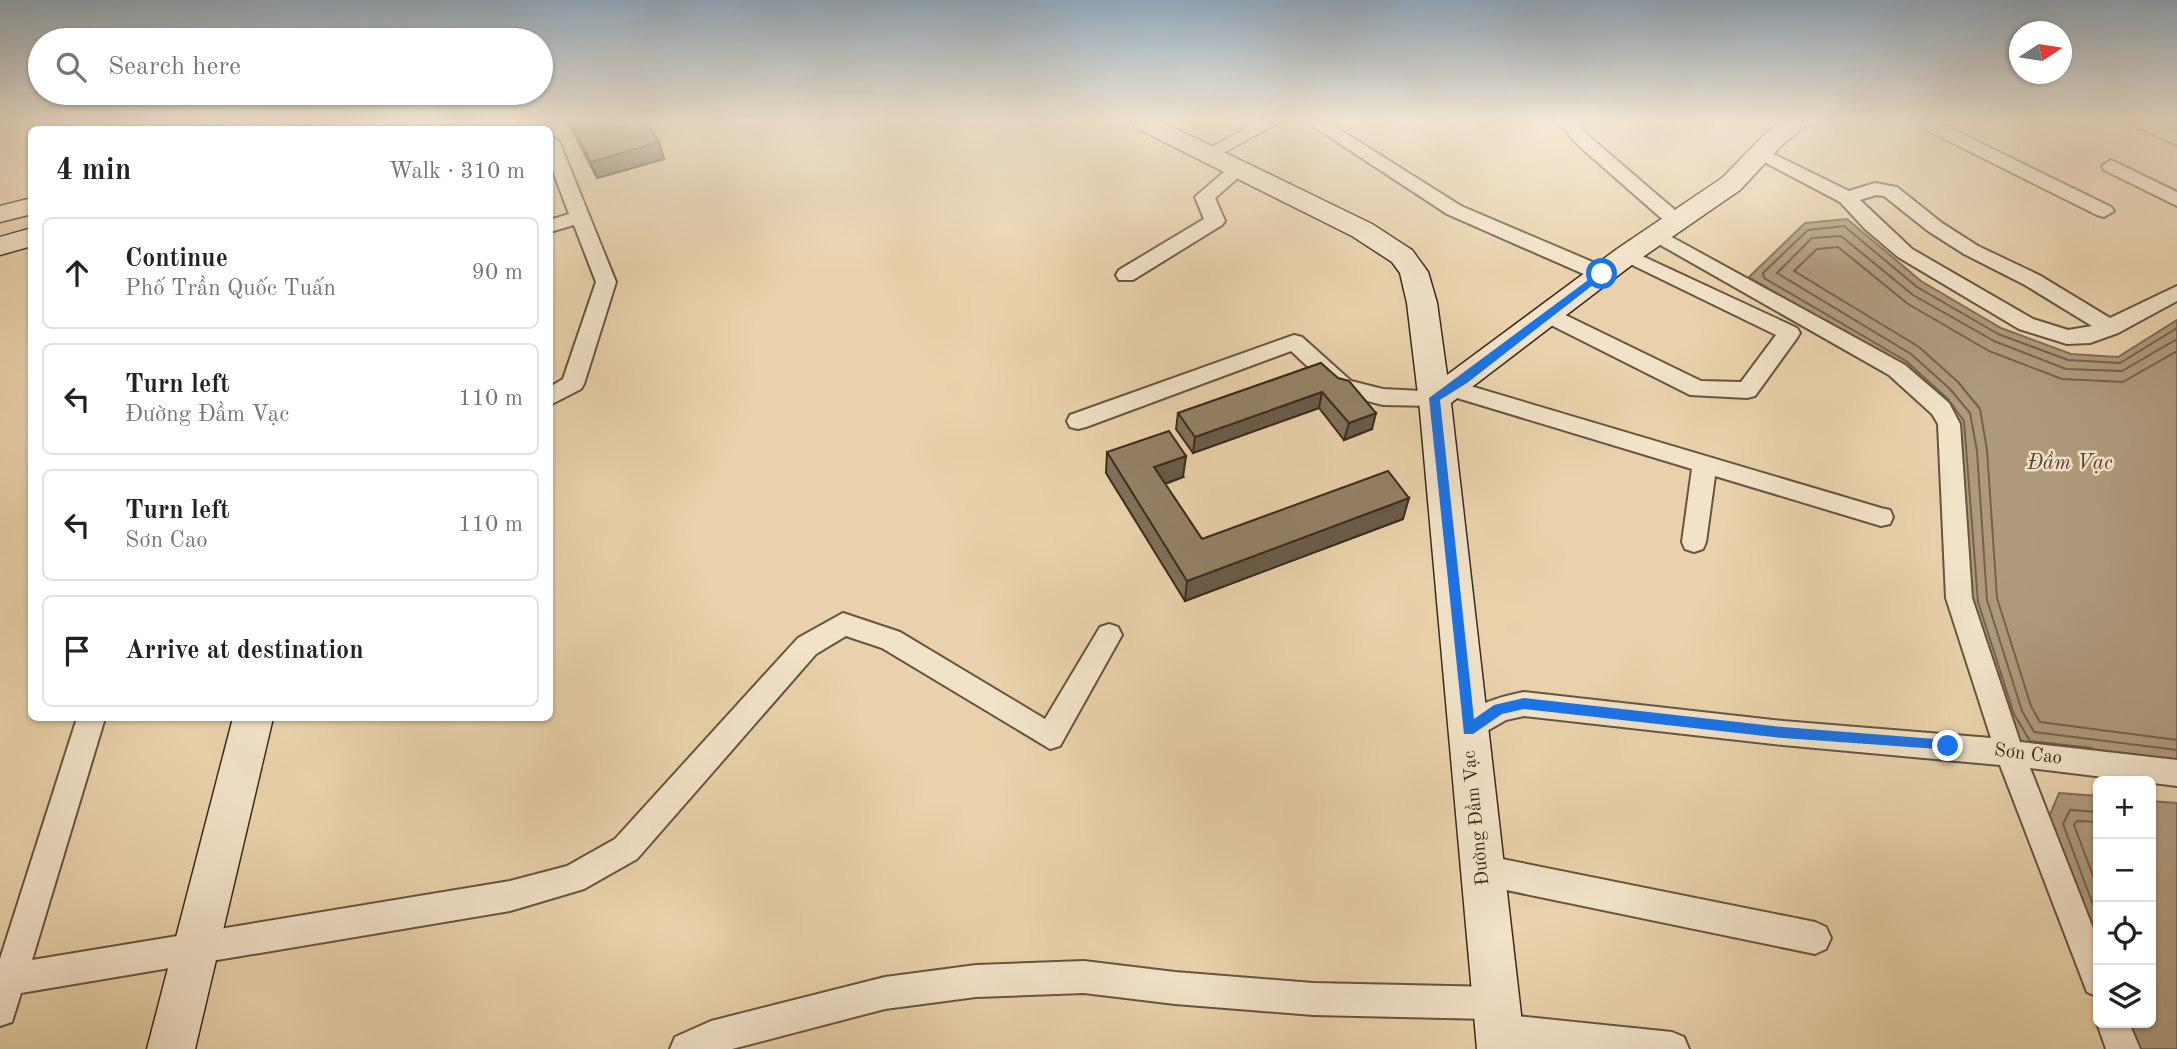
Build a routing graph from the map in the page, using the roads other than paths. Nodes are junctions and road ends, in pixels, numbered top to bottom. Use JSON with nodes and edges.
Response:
{"nodes":[{"id":1,"x":562,"y":171,"type":"edge"},
{"id":2,"x":1218,"y":171,"type":"edge"},
{"id":3,"x":1243,"y":171,"type":"edge"},
{"id":4,"x":1393,"y":171,"type":"edge"},
{"id":5,"x":1613,"y":171,"type":"edge"},
{"id":6,"x":1744,"y":171,"type":"edge"},
{"id":7,"x":1795,"y":171,"type":"edge"},
{"id":8,"x":2023,"y":171,"type":"edge"},
{"id":9,"x":2122,"y":171,"type":"edge"},
{"id":10,"x":2175,"y":197,"type":"edge"},
{"id":11,"x":1847,"y":198,"type":"junction"},
{"id":12,"x":28,"y":207,"type":"edge"},
{"id":13,"x":2104,"y":211,"type":"dead end"},
{"id":14,"x":0,"y":214,"type":"edge"},
{"id":15,"x":580,"y":218,"type":"junction"},
{"id":16,"x":553,"y":225,"type":"edge"},
{"id":17,"x":1667,"y":228,"type":"junction"},
{"id":18,"x":28,"y":238,"type":"edge"},
{"id":19,"x":0,"y":246,"type":"edge"},
{"id":20,"x":1627,"y":255,"type":"junction"},
{"id":21,"x":1602,"y":274,"type":"junction"},
{"id":22,"x":1126,"y":275,"type":"dead end"},
{"id":23,"x":2177,"y":293,"type":"edge"},
{"id":24,"x":1548,"y":315,"type":"junction"},
{"id":25,"x":2110,"y":328,"type":"junction"},
{"id":26,"x":1442,"y":393,"type":"junction"},
{"id":27,"x":553,"y":395,"type":"edge"},
{"id":28,"x":1078,"y":421,"type":"dead end"},
{"id":29,"x":1705,"y":464,"type":"junction"},
{"id":30,"x":1881,"y":517,"type":"dead end"},
{"id":31,"x":1694,"y":542,"type":"dead end"},
{"id":32,"x":1109,"y":635,"type":"dead end"},
{"id":33,"x":90,"y":721,"type":"edge"},
{"id":34,"x":252,"y":721,"type":"edge"},
{"id":35,"x":1468,"y":730,"type":"junction"},
{"id":36,"x":2010,"y":753,"type":"junction"},
{"id":37,"x":2177,"y":773,"type":"edge"},
{"id":38,"x":1482,"y":870,"type":"junction"},
{"id":39,"x":1815,"y":938,"type":"dead end"},
{"id":40,"x":197,"y":950,"type":"junction"},
{"id":41,"x":2093,"y":968,"type":"edge"},
{"id":42,"x":12,"y":978,"type":"junction"},
{"id":43,"x":0,"y":1010,"type":"edge"},
{"id":44,"x":1498,"y":1028,"type":"edge"},
{"id":45,"x":2115,"y":1028,"type":"edge"},
{"id":46,"x":171,"y":1049,"type":"edge"},
{"id":47,"x":687,"y":1049,"type":"edge"},
{"id":48,"x":1672,"y":1049,"type":"edge"},
{"id":49,"x":2123,"y":1049,"type":"edge"}],
"edges":[{"from":1,"to":15,"type":"street"},
{"from":2,"to":22,"type":"street"},
{"from":3,"to":26,"type":"street","name":"Đường Đầm Vạc"},
{"from":4,"to":21,"type":"street"},
{"from":5,"to":17,"type":"street"},
{"from":6,"to":17,"type":"street"},
{"from":7,"to":11,"type":"street"},
{"from":8,"to":13,"type":"street"},
{"from":9,"to":10,"type":"street"},
{"from":11,"to":25,"type":"street"},
{"from":11,"to":25,"type":"street"},
{"from":12,"to":14,"type":"street"},
{"from":15,"to":16,"type":"street"},
{"from":15,"to":27,"type":"street"},
{"from":17,"to":20,"type":"street"},
{"from":17,"to":36,"type":"street"},
{"from":18,"to":19,"type":"street"},
{"from":20,"to":21,"type":"street"},
{"from":20,"to":24,"type":"street"},
{"from":21,"to":24,"type":"street"},
{"from":23,"to":25,"type":"street"},
{"from":24,"to":26,"type":"street"},
{"from":26,"to":28,"type":"street"},
{"from":26,"to":29,"type":"street"},
{"from":26,"to":35,"type":"street","name":"Đường Đầm Vạc"},
{"from":29,"to":30,"type":"street"},
{"from":29,"to":31,"type":"street"},
{"from":32,"to":40,"type":"street"},
{"from":33,"to":42,"type":"street"},
{"from":34,"to":40,"type":"street"},
{"from":35,"to":36,"type":"street","name":"Sơn Cao"},
{"from":35,"to":38,"type":"street","name":"Đường Đầm Vạc"},
{"from":36,"to":37,"type":"street","name":"Sơn Cao"},
{"from":36,"to":41,"type":"street"},
{"from":38,"to":39,"type":"street"},
{"from":38,"to":44,"type":"street","name":"Đường Đầm Vạc"},
{"from":40,"to":42,"type":"street"},
{"from":40,"to":46,"type":"street"},
{"from":42,"to":43,"type":"street"},
{"from":44,"to":47,"type":"street"},
{"from":44,"to":48,"type":"street"},
{"from":45,"to":49,"type":"street"}]}
